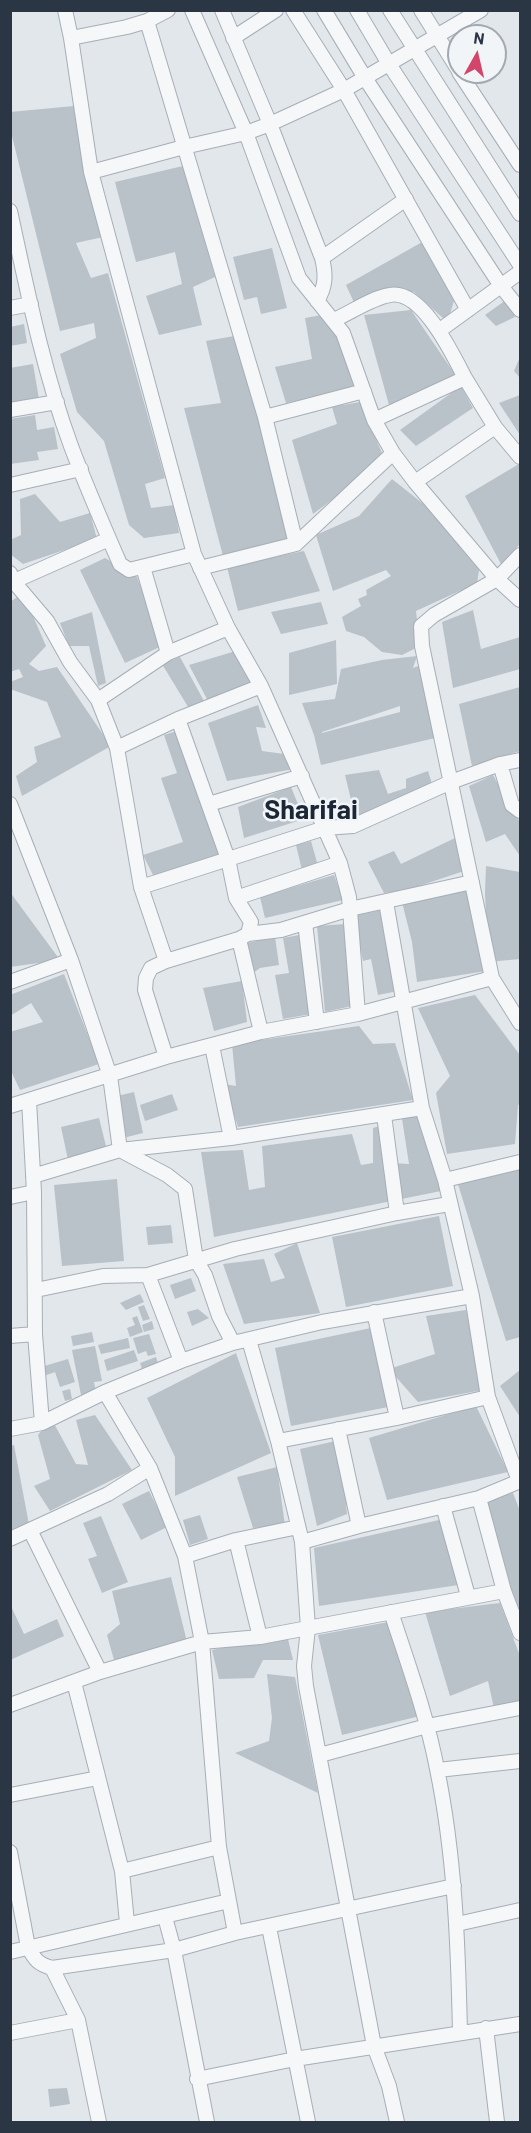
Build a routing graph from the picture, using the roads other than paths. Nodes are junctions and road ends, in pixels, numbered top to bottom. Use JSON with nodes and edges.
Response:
{"nodes":[{"id":1,"x":65,"y":10,"type":"edge"},
{"id":2,"x":168,"y":10,"type":"edge"},
{"id":3,"x":192,"y":10,"type":"edge"},
{"id":4,"x":222,"y":10,"type":"edge"},
{"id":5,"x":276,"y":10,"type":"edge"},
{"id":6,"x":293,"y":10,"type":"edge"},
{"id":7,"x":324,"y":10,"type":"edge"},
{"id":8,"x":357,"y":10,"type":"edge"},
{"id":9,"x":390,"y":10,"type":"edge"},
{"id":10,"x":421,"y":10,"type":"edge"},
{"id":11,"x":481,"y":10,"type":"edge"},
{"id":12,"x":457,"y":17,"type":"edge"},
{"id":13,"x":147,"y":21,"type":"junction"},
{"id":14,"x":436,"y":37,"type":"junction"},
{"id":15,"x":71,"y":38,"type":"junction"},
{"id":16,"x":233,"y":38,"type":"junction"},
{"id":17,"x":414,"y":50,"type":"junction"},
{"id":18,"x":447,"y":54,"type":"edge"},
{"id":19,"x":389,"y":64,"type":"junction"},
{"id":20,"x":365,"y":78,"type":"junction"},
{"id":21,"x":467,"y":84,"type":"edge"},
{"id":22,"x":345,"y":90,"type":"junction"},
{"id":23,"x":270,"y":124,"type":"junction"},
{"id":24,"x":246,"y":133,"type":"junction"},
{"id":25,"x":184,"y":147,"type":"junction"},
{"id":26,"x":520,"y":165,"type":"edge"},
{"id":27,"x":91,"y":172,"type":"junction"},
{"id":28,"x":406,"y":199,"type":"junction"},
{"id":29,"x":10,"y":211,"type":"edge"},
{"id":30,"x":520,"y":214,"type":"edge"},
{"id":31,"x":322,"y":258,"type":"junction"},
{"id":32,"x":520,"y":265,"type":"edge"},
{"id":33,"x":520,"y":272,"type":"edge"},
{"id":34,"x":501,"y":286,"type":"junction"},
{"id":35,"x":316,"y":301,"type":"junction"},
{"id":36,"x":31,"y":304,"type":"junction"},
{"id":37,"x":10,"y":308,"type":"edge"},
{"id":38,"x":468,"y":309,"type":"junction"},
{"id":39,"x":520,"y":310,"type":"edge"},
{"id":40,"x":334,"y":320,"type":"junction"},
{"id":41,"x":440,"y":330,"type":"junction"},
{"id":42,"x":465,"y":378,"type":"junction"},
{"id":43,"x":364,"y":391,"type":"junction"},
{"id":44,"x":57,"y":402,"type":"junction"},
{"id":45,"x":10,"y":410,"type":"edge"},
{"id":46,"x":265,"y":417,"type":"junction"},
{"id":47,"x":374,"y":420,"type":"junction"},
{"id":48,"x":495,"y":427,"type":"junction"},
{"id":49,"x":393,"y":453,"type":"junction"},
{"id":50,"x":520,"y":457,"type":"edge"},
{"id":51,"x":81,"y":469,"type":"junction"},
{"id":52,"x":415,"y":482,"type":"junction"},
{"id":53,"x":10,"y":485,"type":"edge"},
{"id":54,"x":109,"y":539,"type":"junction"},
{"id":55,"x":296,"y":544,"type":"junction"},
{"id":56,"x":194,"y":554,"type":"junction"},
{"id":57,"x":520,"y":555,"type":"edge"},
{"id":58,"x":143,"y":567,"type":"junction"},
{"id":59,"x":200,"y":568,"type":"junction"},
{"id":60,"x":12,"y":579,"type":"edge"},
{"id":61,"x":497,"y":579,"type":"junction"},
{"id":62,"x":520,"y":600,"type":"edge"},
{"id":63,"x":228,"y":628,"type":"junction"},
{"id":64,"x":168,"y":653,"type":"junction"},
{"id":65,"x":261,"y":686,"type":"junction"},
{"id":66,"x":98,"y":700,"type":"junction"},
{"id":67,"x":178,"y":719,"type":"junction"},
{"id":68,"x":117,"y":748,"type":"junction"},
{"id":69,"x":520,"y":760,"type":"edge"},
{"id":70,"x":500,"y":765,"type":"junction"},
{"id":71,"x":302,"y":776,"type":"junction"},
{"id":72,"x":451,"y":782,"type":"junction"},
{"id":73,"x":10,"y":804,"type":"edge"},
{"id":74,"x":209,"y":804,"type":"junction"},
{"id":75,"x":520,"y":811,"type":"edge"},
{"id":76,"x":325,"y":828,"type":"junction"},
{"id":77,"x":228,"y":859,"type":"junction"},
{"id":78,"x":340,"y":863,"type":"junction"},
{"id":79,"x":472,"y":882,"type":"junction"},
{"id":80,"x":141,"y":887,"type":"junction"},
{"id":81,"x":237,"y":898,"type":"junction"},
{"id":82,"x":386,"y":902,"type":"junction"},
{"id":83,"x":350,"y":909,"type":"junction"},
{"id":84,"x":305,"y":923,"type":"junction"},
{"id":85,"x":243,"y":936,"type":"junction"},
{"id":86,"x":71,"y":960,"type":"junction"},
{"id":87,"x":166,"y":961,"type":"junction"},
{"id":88,"x":492,"y":978,"type":"junction"},
{"id":89,"x":10,"y":982,"type":"edge"},
{"id":90,"x":403,"y":1001,"type":"junction"},
{"id":91,"x":358,"y":1014,"type":"junction"},
{"id":92,"x":519,"y":1018,"type":"edge"},
{"id":93,"x":317,"y":1022,"type":"junction"},
{"id":94,"x":261,"y":1032,"type":"junction"},
{"id":95,"x":212,"y":1046,"type":"junction"},
{"id":96,"x":166,"y":1057,"type":"junction"},
{"id":97,"x":110,"y":1076,"type":"junction"},
{"id":98,"x":29,"y":1100,"type":"junction"},
{"id":99,"x":10,"y":1106,"type":"edge"},
{"id":100,"x":422,"y":1108,"type":"junction"},
{"id":101,"x":384,"y":1114,"type":"junction"},
{"id":102,"x":231,"y":1138,"type":"junction"},
{"id":103,"x":120,"y":1150,"type":"junction"},
{"id":104,"x":520,"y":1162,"type":"edge"},
{"id":105,"x":33,"y":1176,"type":"junction"},
{"id":106,"x":445,"y":1180,"type":"junction"},
{"id":107,"x":34,"y":1192,"type":"junction"},
{"id":108,"x":10,"y":1197,"type":"edge"},
{"id":109,"x":449,"y":1204,"type":"junction"},
{"id":110,"x":397,"y":1213,"type":"junction"},
{"id":111,"x":196,"y":1260,"type":"junction"},
{"id":112,"x":148,"y":1275,"type":"junction"},
{"id":113,"x":36,"y":1290,"type":"junction"},
{"id":114,"x":472,"y":1296,"type":"junction"},
{"id":115,"x":374,"y":1312,"type":"junction"},
{"id":116,"x":35,"y":1335,"type":"junction"},
{"id":117,"x":10,"y":1336,"type":"edge"},
{"id":118,"x":249,"y":1340,"type":"junction"},
{"id":119,"x":233,"y":1343,"type":"junction"},
{"id":120,"x":181,"y":1361,"type":"junction"},
{"id":121,"x":105,"y":1392,"type":"junction"},
{"id":122,"x":488,"y":1396,"type":"junction"},
{"id":123,"x":397,"y":1418,"type":"junction"},
{"id":124,"x":42,"y":1423,"type":"junction"},
{"id":125,"x":10,"y":1429,"type":"edge"},
{"id":126,"x":338,"y":1430,"type":"junction"},
{"id":127,"x":278,"y":1441,"type":"junction"},
{"id":128,"x":150,"y":1468,"type":"junction"},
{"id":129,"x":520,"y":1481,"type":"edge"},
{"id":130,"x":479,"y":1498,"type":"junction"},
{"id":131,"x":443,"y":1506,"type":"junction"},
{"id":132,"x":359,"y":1526,"type":"junction"},
{"id":133,"x":298,"y":1527,"type":"junction"},
{"id":134,"x":30,"y":1530,"type":"junction"},
{"id":135,"x":10,"y":1539,"type":"edge"},
{"id":136,"x":236,"y":1540,"type":"junction"},
{"id":137,"x":302,"y":1542,"type":"junction"},
{"id":138,"x":185,"y":1556,"type":"junction"},
{"id":139,"x":504,"y":1591,"type":"junction"},
{"id":140,"x":468,"y":1596,"type":"junction"},
{"id":141,"x":391,"y":1612,"type":"junction"},
{"id":142,"x":520,"y":1619,"type":"edge"},
{"id":143,"x":308,"y":1628,"type":"junction"},
{"id":144,"x":520,"y":1633,"type":"edge"},
{"id":145,"x":260,"y":1637,"type":"junction"},
{"id":146,"x":202,"y":1642,"type":"junction"},
{"id":147,"x":100,"y":1672,"type":"junction"},
{"id":148,"x":74,"y":1682,"type":"junction"},
{"id":149,"x":10,"y":1705,"type":"edge"},
{"id":150,"x":520,"y":1708,"type":"edge"},
{"id":151,"x":427,"y":1726,"type":"junction"},
{"id":152,"x":320,"y":1755,"type":"junction"},
{"id":153,"x":520,"y":1761,"type":"edge"},
{"id":154,"x":438,"y":1770,"type":"junction"},
{"id":155,"x":98,"y":1778,"type":"junction"},
{"id":156,"x":10,"y":1795,"type":"edge"},
{"id":157,"x":219,"y":1847,"type":"junction"},
{"id":158,"x":10,"y":1852,"type":"edge"},
{"id":159,"x":122,"y":1871,"type":"junction"},
{"id":160,"x":454,"y":1886,"type":"junction"},
{"id":161,"x":228,"y":1901,"type":"junction"},
{"id":162,"x":349,"y":1910,"type":"junction"},
{"id":163,"x":520,"y":1910,"type":"edge"},
{"id":164,"x":165,"y":1917,"type":"junction"},
{"id":165,"x":127,"y":1923,"type":"junction"},
{"id":166,"x":457,"y":1924,"type":"junction"},
{"id":167,"x":269,"y":1927,"type":"junction"},
{"id":168,"x":235,"y":1933,"type":"junction"},
{"id":169,"x":28,"y":1947,"type":"junction"},
{"id":170,"x":174,"y":1950,"type":"junction"},
{"id":171,"x":10,"y":1952,"type":"edge"},
{"id":172,"x":52,"y":1968,"type":"junction"},
{"id":173,"x":78,"y":2020,"type":"junction"},
{"id":174,"x":520,"y":2024,"type":"edge"},
{"id":175,"x":486,"y":2028,"type":"junction"},
{"id":176,"x":460,"y":2032,"type":"junction"},
{"id":177,"x":10,"y":2033,"type":"edge"},
{"id":178,"x":374,"y":2046,"type":"junction"},
{"id":179,"x":295,"y":2059,"type":"junction"},
{"id":180,"x":197,"y":2079,"type":"junction"},
{"id":181,"x":99,"y":2122,"type":"edge"},
{"id":182,"x":207,"y":2122,"type":"edge"},
{"id":183,"x":308,"y":2122,"type":"edge"},
{"id":184,"x":398,"y":2122,"type":"edge"},
{"id":185,"x":497,"y":2122,"type":"edge"}],
"edges":[{"from":1,"to":15,"type":"street"},
{"from":2,"to":13,"type":"street"},
{"from":3,"to":24,"type":"street"},
{"from":4,"to":16,"type":"street"},
{"from":5,"to":16,"type":"street"},
{"from":6,"to":22,"type":"street"},
{"from":7,"to":20,"type":"street"},
{"from":8,"to":19,"type":"street"},
{"from":9,"to":17,"type":"street"},
{"from":10,"to":14,"type":"street"},
{"from":11,"to":12,"type":"street"},
{"from":12,"to":14,"type":"street"},
{"from":13,"to":15,"type":"street"},
{"from":13,"to":25,"type":"street"},
{"from":14,"to":17,"type":"street"},
{"from":14,"to":18,"type":"street"},
{"from":15,"to":27,"type":"street"},
{"from":16,"to":23,"type":"street"},
{"from":17,"to":19,"type":"street"},
{"from":17,"to":30,"type":"street"},
{"from":19,"to":20,"type":"street"},
{"from":19,"to":32,"type":"street"},
{"from":20,"to":22,"type":"street"},
{"from":20,"to":34,"type":"street"},
{"from":21,"to":26,"type":"street"},
{"from":22,"to":23,"type":"street"},
{"from":22,"to":28,"type":"street"},
{"from":23,"to":24,"type":"street"},
{"from":23,"to":31,"type":"street"},
{"from":24,"to":25,"type":"street"},
{"from":24,"to":35,"type":"street"},
{"from":25,"to":27,"type":"street"},
{"from":25,"to":46,"type":"street"},
{"from":27,"to":56,"type":"street"},
{"from":28,"to":31,"type":"street"},
{"from":28,"to":38,"type":"street"},
{"from":29,"to":36,"type":"street"},
{"from":31,"to":35,"type":"street"},
{"from":33,"to":34,"type":"street"},
{"from":34,"to":38,"type":"street"},
{"from":34,"to":39,"type":"street"},
{"from":35,"to":40,"type":"street"},
{"from":36,"to":37,"type":"street"},
{"from":36,"to":44,"type":"street"},
{"from":38,"to":41,"type":"street"},
{"from":40,"to":41,"type":"street"},
{"from":40,"to":43,"type":"street"},
{"from":41,"to":42,"type":"street"},
{"from":42,"to":47,"type":"street"},
{"from":42,"to":48,"type":"street"},
{"from":43,"to":46,"type":"street"},
{"from":43,"to":47,"type":"street"},
{"from":44,"to":45,"type":"street"},
{"from":44,"to":51,"type":"street"},
{"from":46,"to":55,"type":"street"},
{"from":47,"to":49,"type":"street"},
{"from":48,"to":50,"type":"street"},
{"from":48,"to":52,"type":"street"},
{"from":49,"to":52,"type":"street"},
{"from":49,"to":55,"type":"street"},
{"from":51,"to":53,"type":"street"},
{"from":51,"to":54,"type":"street"},
{"from":52,"to":61,"type":"street"},
{"from":54,"to":58,"type":"street"},
{"from":54,"to":60,"type":"street"},
{"from":55,"to":59,"type":"street"},
{"from":56,"to":58,"type":"street"},
{"from":56,"to":59,"type":"street"},
{"from":57,"to":61,"type":"street"},
{"from":58,"to":64,"type":"street"},
{"from":59,"to":63,"type":"street"},
{"from":60,"to":66,"type":"street"},
{"from":61,"to":62,"type":"street"},
{"from":61,"to":72,"type":"street"},
{"from":63,"to":64,"type":"street"},
{"from":63,"to":65,"type":"street"},
{"from":64,"to":66,"type":"street"},
{"from":65,"to":67,"type":"street"},
{"from":65,"to":71,"type":"street"},
{"from":66,"to":68,"type":"street"},
{"from":67,"to":68,"type":"street"},
{"from":67,"to":74,"type":"street"},
{"from":68,"to":80,"type":"street"},
{"from":69,"to":70,"type":"street"},
{"from":70,"to":72,"type":"street"},
{"from":70,"to":75,"type":"street"},
{"from":71,"to":74,"type":"street"},
{"from":71,"to":76,"type":"street"},
{"from":72,"to":76,"type":"street"},
{"from":72,"to":79,"type":"street"},
{"from":73,"to":86,"type":"street"},
{"from":74,"to":77,"type":"street"},
{"from":76,"to":77,"type":"street"},
{"from":76,"to":78,"type":"street"},
{"from":77,"to":80,"type":"street"},
{"from":77,"to":81,"type":"street"},
{"from":78,"to":81,"type":"street"},
{"from":78,"to":83,"type":"street"},
{"from":79,"to":82,"type":"street"},
{"from":79,"to":88,"type":"street"},
{"from":80,"to":87,"type":"street"},
{"from":81,"to":85,"type":"street"},
{"from":82,"to":83,"type":"street"},
{"from":82,"to":90,"type":"street"},
{"from":83,"to":84,"type":"street"},
{"from":83,"to":91,"type":"street"},
{"from":84,"to":85,"type":"street"},
{"from":84,"to":93,"type":"street"},
{"from":85,"to":87,"type":"street"},
{"from":85,"to":94,"type":"street"},
{"from":86,"to":89,"type":"street"},
{"from":86,"to":97,"type":"street"},
{"from":87,"to":96,"type":"street"},
{"from":88,"to":90,"type":"street"},
{"from":88,"to":92,"type":"street"},
{"from":90,"to":91,"type":"street"},
{"from":90,"to":100,"type":"street"},
{"from":91,"to":93,"type":"street"},
{"from":93,"to":94,"type":"street"},
{"from":94,"to":95,"type":"street"},
{"from":95,"to":96,"type":"street"},
{"from":95,"to":102,"type":"street"},
{"from":96,"to":97,"type":"street"},
{"from":97,"to":98,"type":"street"},
{"from":97,"to":103,"type":"street"},
{"from":98,"to":99,"type":"street"},
{"from":98,"to":105,"type":"street"},
{"from":100,"to":101,"type":"street"},
{"from":100,"to":106,"type":"street"},
{"from":101,"to":102,"type":"street"},
{"from":101,"to":110,"type":"street"},
{"from":102,"to":103,"type":"street"},
{"from":103,"to":105,"type":"street"},
{"from":103,"to":111,"type":"street"},
{"from":104,"to":106,"type":"street"},
{"from":105,"to":107,"type":"street"},
{"from":106,"to":109,"type":"street"},
{"from":107,"to":108,"type":"street"},
{"from":107,"to":113,"type":"street"},
{"from":109,"to":110,"type":"street"},
{"from":109,"to":114,"type":"street"},
{"from":110,"to":111,"type":"street"},
{"from":111,"to":112,"type":"street"},
{"from":111,"to":119,"type":"street"},
{"from":112,"to":113,"type":"street"},
{"from":112,"to":120,"type":"street"},
{"from":113,"to":116,"type":"street"},
{"from":114,"to":115,"type":"street"},
{"from":114,"to":122,"type":"street"},
{"from":115,"to":118,"type":"street"},
{"from":115,"to":123,"type":"street"},
{"from":116,"to":117,"type":"street"},
{"from":116,"to":124,"type":"street"},
{"from":118,"to":119,"type":"street"},
{"from":118,"to":127,"type":"street"},
{"from":119,"to":120,"type":"street"},
{"from":120,"to":121,"type":"street"},
{"from":121,"to":124,"type":"street"},
{"from":121,"to":128,"type":"street"},
{"from":122,"to":123,"type":"street"},
{"from":122,"to":129,"type":"street"},
{"from":123,"to":126,"type":"street"},
{"from":124,"to":125,"type":"street"},
{"from":126,"to":127,"type":"street"},
{"from":126,"to":132,"type":"street"},
{"from":127,"to":133,"type":"street"},
{"from":128,"to":134,"type":"street"},
{"from":128,"to":138,"type":"street"},
{"from":129,"to":130,"type":"street"},
{"from":130,"to":131,"type":"street"},
{"from":130,"to":139,"type":"street"},
{"from":131,"to":132,"type":"street"},
{"from":131,"to":140,"type":"street"},
{"from":132,"to":137,"type":"street"},
{"from":133,"to":136,"type":"street"},
{"from":133,"to":137,"type":"street"},
{"from":134,"to":135,"type":"street"},
{"from":134,"to":147,"type":"street"},
{"from":136,"to":138,"type":"street"},
{"from":136,"to":145,"type":"street"},
{"from":137,"to":143,"type":"street"},
{"from":138,"to":146,"type":"street"},
{"from":139,"to":140,"type":"street"},
{"from":139,"to":142,"type":"street"},
{"from":139,"to":144,"type":"street"},
{"from":140,"to":141,"type":"street"},
{"from":141,"to":143,"type":"street"},
{"from":141,"to":151,"type":"street"},
{"from":143,"to":145,"type":"street"},
{"from":143,"to":152,"type":"street"},
{"from":145,"to":146,"type":"street"},
{"from":146,"to":147,"type":"street"},
{"from":146,"to":157,"type":"street"},
{"from":147,"to":148,"type":"street"},
{"from":148,"to":149,"type":"street"},
{"from":148,"to":155,"type":"street"},
{"from":150,"to":151,"type":"street"},
{"from":151,"to":152,"type":"street"},
{"from":151,"to":154,"type":"street"},
{"from":152,"to":162,"type":"street"},
{"from":153,"to":154,"type":"street"},
{"from":154,"to":160,"type":"street"},
{"from":155,"to":156,"type":"street"},
{"from":155,"to":159,"type":"street"},
{"from":157,"to":159,"type":"street"},
{"from":157,"to":161,"type":"street"},
{"from":158,"to":169,"type":"street"},
{"from":159,"to":165,"type":"street"},
{"from":160,"to":162,"type":"street"},
{"from":160,"to":166,"type":"street"},
{"from":161,"to":164,"type":"street"},
{"from":161,"to":168,"type":"street"},
{"from":162,"to":167,"type":"street"},
{"from":162,"to":178,"type":"street"},
{"from":163,"to":166,"type":"street"},
{"from":164,"to":165,"type":"street"},
{"from":164,"to":170,"type":"street"},
{"from":165,"to":169,"type":"street"},
{"from":166,"to":176,"type":"street"},
{"from":167,"to":168,"type":"street"},
{"from":167,"to":179,"type":"street"},
{"from":168,"to":170,"type":"street"},
{"from":169,"to":171,"type":"street"},
{"from":169,"to":172,"type":"street"},
{"from":170,"to":172,"type":"street"},
{"from":170,"to":180,"type":"street"},
{"from":172,"to":173,"type":"street"},
{"from":173,"to":177,"type":"street"},
{"from":173,"to":181,"type":"street"},
{"from":174,"to":175,"type":"street"},
{"from":175,"to":176,"type":"street"},
{"from":175,"to":185,"type":"street"},
{"from":176,"to":178,"type":"street"},
{"from":178,"to":179,"type":"street"},
{"from":178,"to":184,"type":"street"},
{"from":179,"to":180,"type":"street"},
{"from":179,"to":183,"type":"street"},
{"from":180,"to":182,"type":"street"}]}
